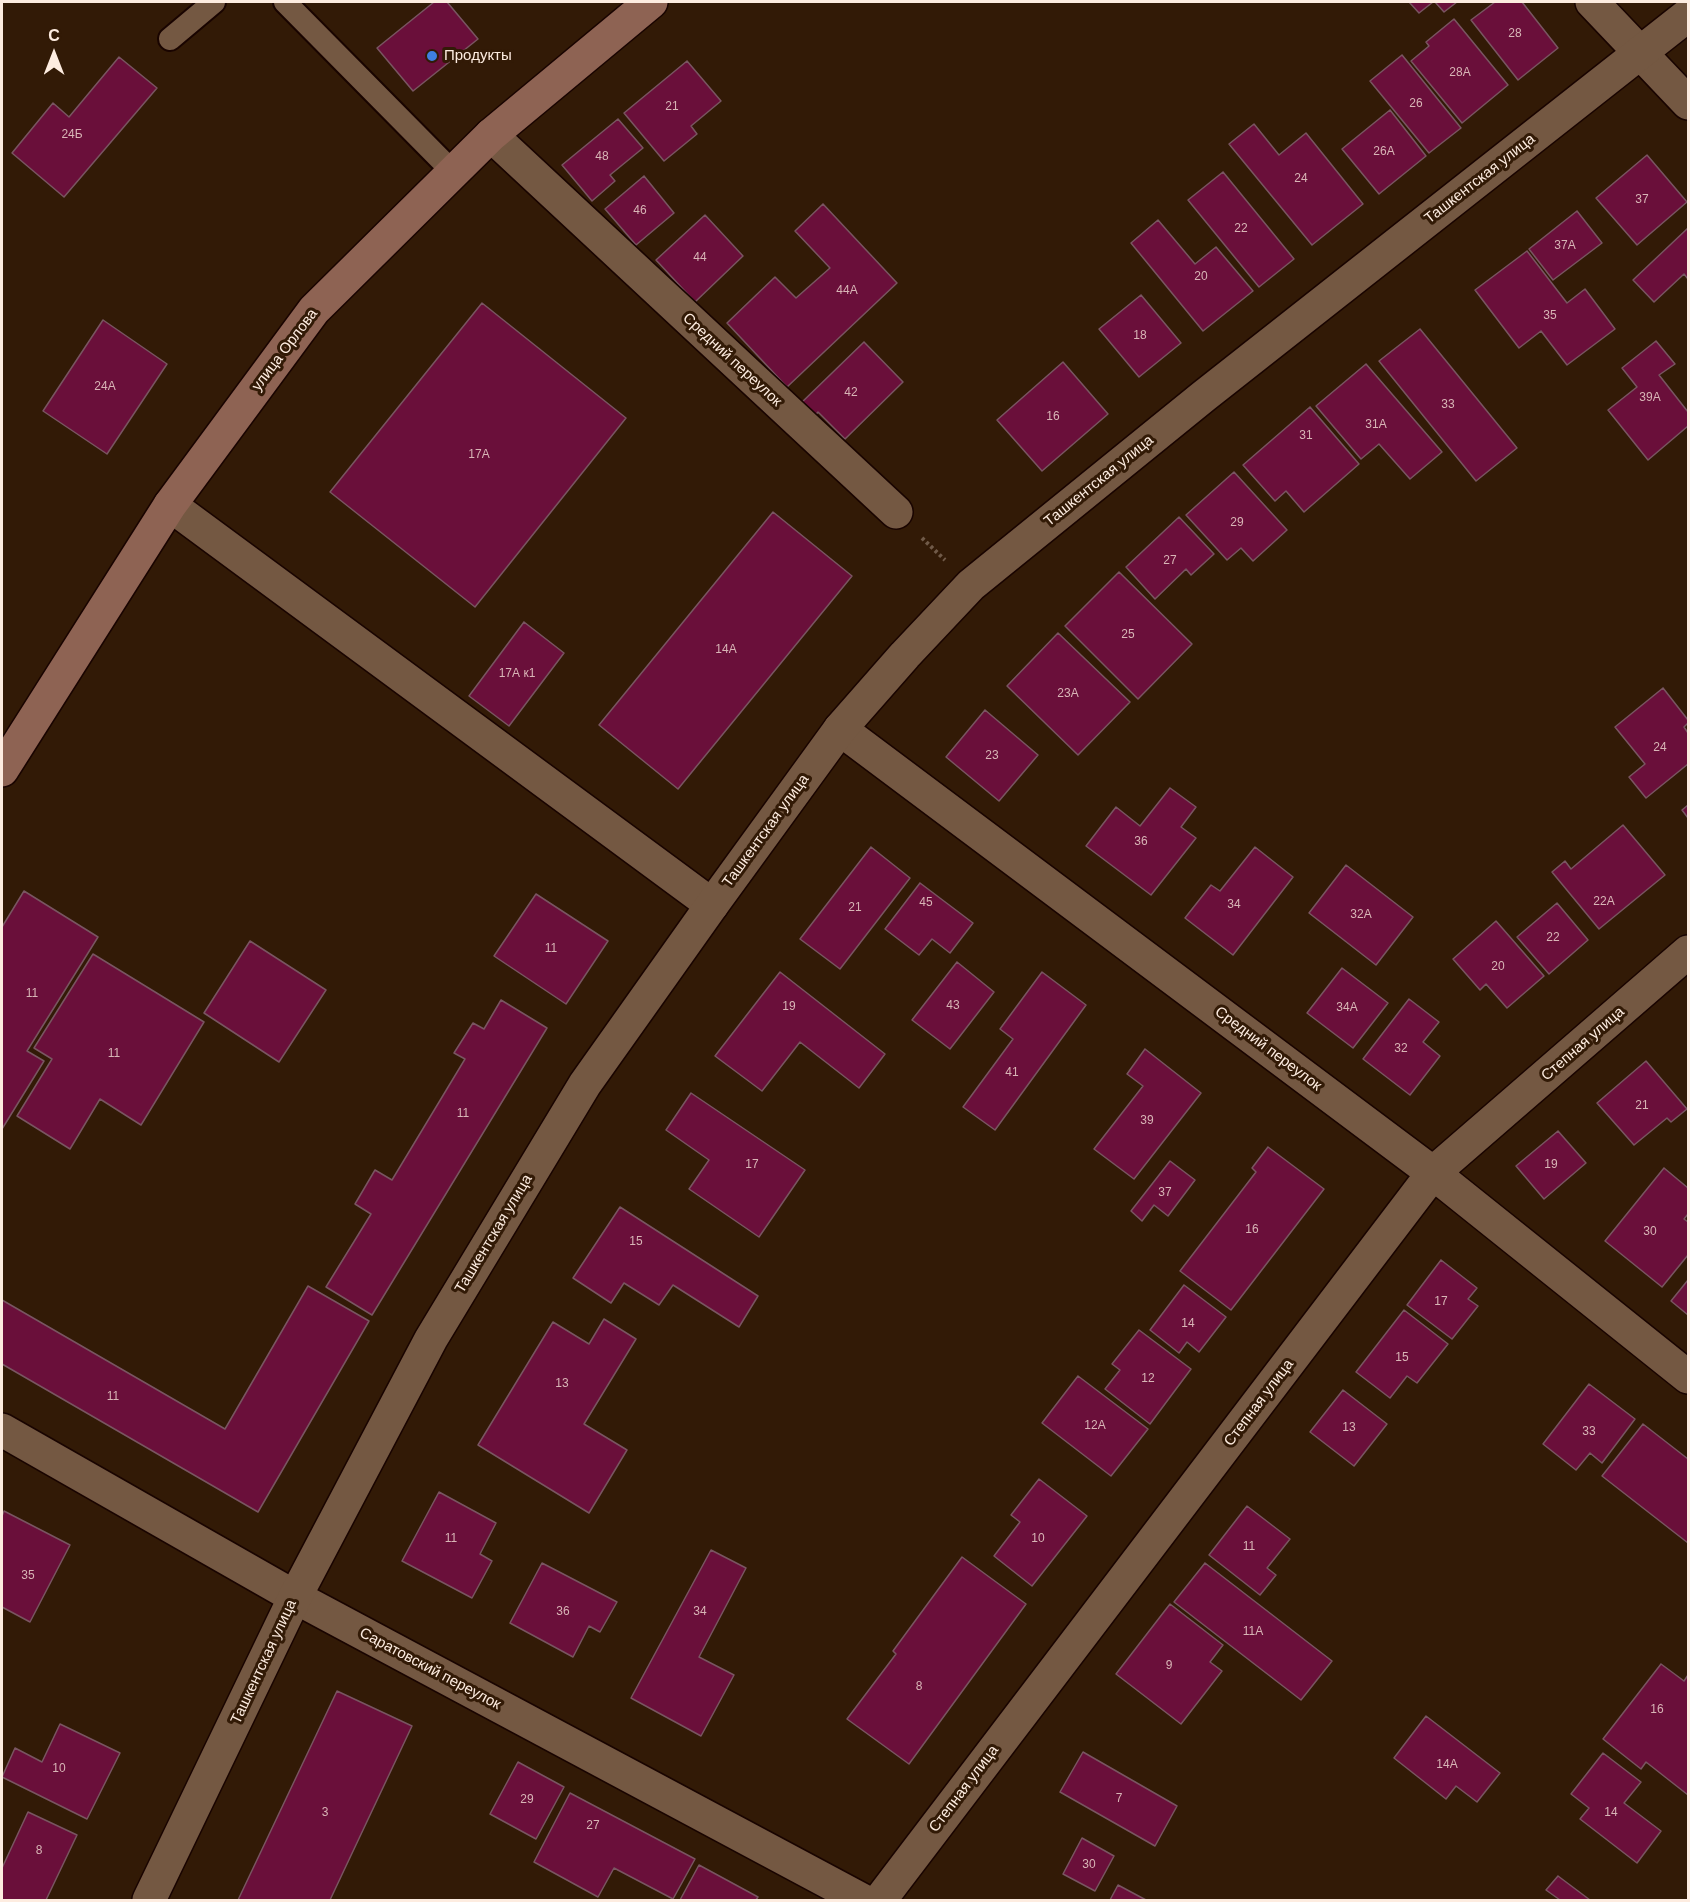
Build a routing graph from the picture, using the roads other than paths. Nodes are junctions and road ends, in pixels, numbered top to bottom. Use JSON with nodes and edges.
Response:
{"nodes":[{"id":1,"x":214,"y":2,"type":"edge"},
{"id":2,"x":285,"y":2,"type":"edge"},
{"id":3,"x":651,"y":2,"type":"edge"},
{"id":4,"x":1592,"y":2,"type":"edge"},
{"id":5,"x":1689,"y":15,"type":"edge"},
{"id":6,"x":170,"y":39,"type":"dead end"},
{"id":7,"x":1640,"y":53,"type":"junction"},
{"id":8,"x":1689,"y":103,"type":"edge"},
{"id":9,"x":490,"y":135,"type":"junction"},
{"id":10,"x":453,"y":172,"type":"junction"},
{"id":11,"x":170,"y":506,"type":"junction"},
{"id":12,"x":896,"y":512,"type":"road end"},
{"id":13,"x":840,"y":729,"type":"junction"},
{"id":14,"x":2,"y":770,"type":"edge"},
{"id":15,"x":712,"y":905,"type":"junction"},
{"id":16,"x":1689,"y":952,"type":"edge"},
{"id":17,"x":1433,"y":1173,"type":"junction"},
{"id":18,"x":1689,"y":1377,"type":"edge"},
{"id":19,"x":2,"y":1430,"type":"edge"},
{"id":20,"x":295,"y":1597,"type":"junction"},
{"id":21,"x":149,"y":1900,"type":"edge"},
{"id":22,"x":862,"y":1900,"type":"edge"},
{"id":23,"x":880,"y":1900,"type":"edge"}],
"edges":[{"from":1,"to":6,"type":"lane"},
{"from":2,"to":10,"type":"lane"},
{"from":3,"to":9,"type":"main road","name":"улица Орлова"},
{"from":4,"to":7,"type":"street"},
{"from":5,"to":7,"type":"street","name":"Ташкентская улица"},
{"from":7,"to":8,"type":"street"},
{"from":7,"to":13,"type":"street","name":"Ташкентская улица"},
{"from":9,"to":10,"type":"main road","name":"улица Орлова"},
{"from":9,"to":12,"type":"street","name":"Средний переулок"},
{"from":10,"to":11,"type":"main road","name":"улица Орлова"},
{"from":11,"to":14,"type":"main road","name":"улица Орлова"},
{"from":11,"to":15,"type":"street"},
{"from":13,"to":15,"type":"street","name":"Ташкентская улица"},
{"from":13,"to":17,"type":"street","name":"Средний переулок"},
{"from":15,"to":20,"type":"street","name":"Ташкентская улица"},
{"from":16,"to":17,"type":"street","name":"Степная улица"},
{"from":17,"to":18,"type":"street","name":"Средний переулок"},
{"from":17,"to":23,"type":"street","name":"Степная улица"},
{"from":19,"to":20,"type":"street","name":"Саратовский переулок"},
{"from":20,"to":21,"type":"street","name":"Ташкентская улица"},
{"from":20,"to":22,"type":"street","name":"Саратовский переулок"}]}
